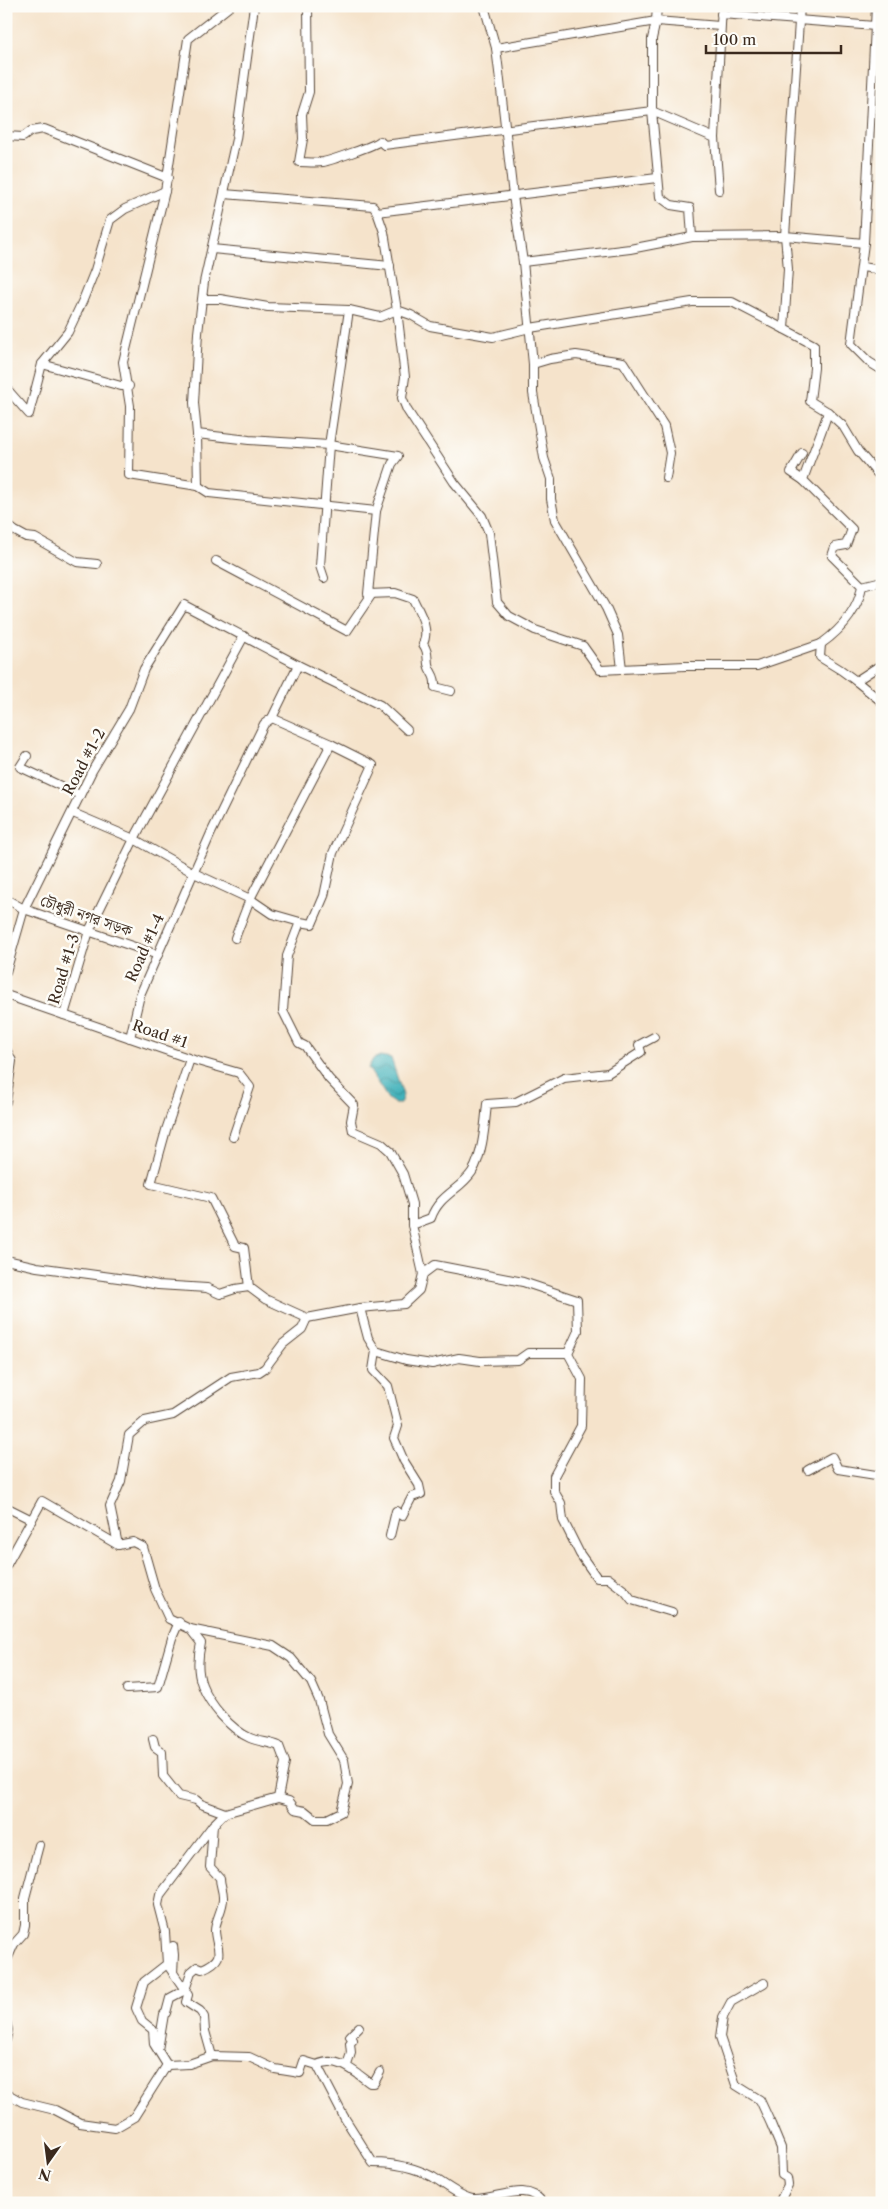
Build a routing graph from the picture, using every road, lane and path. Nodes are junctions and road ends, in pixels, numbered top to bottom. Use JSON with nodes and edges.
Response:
{"nodes":[{"id":1,"x":230,"y":6,"type":"edge"},
{"id":2,"x":254,"y":6,"type":"edge"},
{"id":3,"x":308,"y":6,"type":"edge"},
{"id":4,"x":484,"y":6,"type":"edge"},
{"id":5,"x":657,"y":6,"type":"edge"},
{"id":6,"x":800,"y":6,"type":"edge"},
{"id":7,"x":876,"y":6,"type":"edge"},
{"id":8,"x":721,"y":10,"type":"edge"},
{"id":9,"x":799,"y":20,"type":"junction"},
{"id":10,"x":656,"y":21,"type":"junction"},
{"id":11,"x":720,"y":26,"type":"junction"},
{"id":12,"x":875,"y":26,"type":"junction"},
{"id":13,"x":496,"y":48,"type":"junction"},
{"id":14,"x":652,"y":111,"type":"junction"},
{"id":15,"x":507,"y":128,"type":"junction"},
{"id":16,"x":6,"y":136,"type":"edge"},
{"id":17,"x":715,"y":138,"type":"junction"},
{"id":18,"x":168,"y":178,"type":"junction"},
{"id":19,"x":657,"y":178,"type":"junction"},
{"id":20,"x":719,"y":190,"type":"dead end"},
{"id":21,"x":165,"y":191,"type":"junction"},
{"id":22,"x":224,"y":194,"type":"junction"},
{"id":23,"x":513,"y":196,"type":"junction"},
{"id":24,"x":377,"y":212,"type":"junction"},
{"id":25,"x":784,"y":236,"type":"junction"},
{"id":26,"x":692,"y":237,"type":"junction"},
{"id":27,"x":864,"y":243,"type":"junction"},
{"id":28,"x":212,"y":249,"type":"junction"},
{"id":29,"x":524,"y":262,"type":"junction"},
{"id":30,"x":390,"y":266,"type":"junction"},
{"id":31,"x":862,"y":267,"type":"junction"},
{"id":32,"x":882,"y":270,"type":"edge"},
{"id":33,"x":204,"y":299,"type":"junction"},
{"id":34,"x":349,"y":310,"type":"junction"},
{"id":35,"x":397,"y":310,"type":"junction"},
{"id":36,"x":530,"y":328,"type":"junction"},
{"id":37,"x":784,"y":329,"type":"junction"},
{"id":38,"x":42,"y":364,"type":"junction"},
{"id":39,"x":533,"y":364,"type":"junction"},
{"id":40,"x":882,"y":370,"type":"edge"},
{"id":41,"x":128,"y":386,"type":"junction"},
{"id":42,"x":6,"y":388,"type":"edge"},
{"id":43,"x":828,"y":412,"type":"junction"},
{"id":44,"x":197,"y":434,"type":"junction"},
{"id":45,"x":329,"y":445,"type":"junction"},
{"id":46,"x":802,"y":453,"type":"dead end"},
{"id":47,"x":666,"y":478,"type":"dead end"},
{"id":48,"x":882,"y":478,"type":"edge"},
{"id":49,"x":803,"y":480,"type":"junction"},
{"id":50,"x":198,"y":486,"type":"junction"},
{"id":51,"x":325,"y":506,"type":"junction"},
{"id":52,"x":376,"y":511,"type":"junction"},
{"id":53,"x":6,"y":524,"type":"edge"},
{"id":54,"x":216,"y":562,"type":"dead end"},
{"id":55,"x":97,"y":564,"type":"dead end"},
{"id":56,"x":324,"y":578,"type":"dead end"},
{"id":57,"x":882,"y":581,"type":"edge"},
{"id":58,"x":862,"y":586,"type":"junction"},
{"id":59,"x":372,"y":594,"type":"junction"},
{"id":60,"x":244,"y":636,"type":"junction"},
{"id":61,"x":821,"y":644,"type":"junction"},
{"id":62,"x":882,"y":664,"type":"edge"},
{"id":63,"x":298,"y":665,"type":"junction"},
{"id":64,"x":622,"y":669,"type":"junction"},
{"id":65,"x":856,"y":682,"type":"junction"},
{"id":66,"x":451,"y":691,"type":"dead end"},
{"id":67,"x":882,"y":702,"type":"edge"},
{"id":68,"x":272,"y":718,"type":"junction"},
{"id":69,"x":407,"y":730,"type":"dead end"},
{"id":70,"x":331,"y":744,"type":"junction"},
{"id":71,"x":26,"y":756,"type":"dead end"},
{"id":72,"x":80,"y":795,"type":"junction"},
{"id":73,"x":72,"y":813,"type":"junction"},
{"id":74,"x":134,"y":839,"type":"junction"},
{"id":75,"x":194,"y":873,"type":"junction"},
{"id":76,"x":6,"y":899,"type":"edge"},
{"id":77,"x":250,"y":899,"type":"junction"},
{"id":78,"x":24,"y":909,"type":"junction"},
{"id":79,"x":300,"y":922,"type":"junction"},
{"id":80,"x":89,"y":931,"type":"junction"},
{"id":81,"x":235,"y":938,"type":"dead end"},
{"id":82,"x":158,"y":955,"type":"junction"},
{"id":83,"x":6,"y":972,"type":"edge"},
{"id":84,"x":6,"y":995,"type":"edge"},
{"id":85,"x":64,"y":1015,"type":"junction"},
{"id":86,"x":654,"y":1037,"type":"dead end"},
{"id":87,"x":130,"y":1038,"type":"junction"},
{"id":88,"x":6,"y":1049,"type":"edge"},
{"id":89,"x":190,"y":1059,"type":"junction"},
{"id":90,"x":6,"y":1102,"type":"edge"},
{"id":91,"x":233,"y":1137,"type":"dead end"},
{"id":92,"x":412,"y":1225,"type":"junction"},
{"id":93,"x":6,"y":1260,"type":"edge"},
{"id":94,"x":423,"y":1274,"type":"junction"},
{"id":95,"x":249,"y":1287,"type":"junction"},
{"id":96,"x":360,"y":1308,"type":"junction"},
{"id":97,"x":307,"y":1318,"type":"junction"},
{"id":98,"x":376,"y":1351,"type":"junction"},
{"id":99,"x":568,"y":1353,"type":"junction"},
{"id":100,"x":808,"y":1470,"type":"dead end"},
{"id":101,"x":882,"y":1476,"type":"edge"},
{"id":102,"x":6,"y":1506,"type":"edge"},
{"id":103,"x":32,"y":1520,"type":"junction"},
{"id":104,"x":390,"y":1536,"type":"dead end"},
{"id":105,"x":118,"y":1545,"type":"junction"},
{"id":106,"x":7,"y":1563,"type":"edge"},
{"id":107,"x":672,"y":1612,"type":"dead end"},
{"id":108,"x":179,"y":1622,"type":"junction"},
{"id":109,"x":190,"y":1629,"type":"junction"},
{"id":110,"x":127,"y":1689,"type":"dead end"},
{"id":111,"x":153,"y":1739,"type":"dead end"},
{"id":112,"x":278,"y":1798,"type":"junction"},
{"id":113,"x":225,"y":1813,"type":"junction"},
{"id":114,"x":213,"y":1825,"type":"junction"},
{"id":115,"x":39,"y":1845,"type":"dead end"},
{"id":116,"x":173,"y":1946,"type":"dead end"},
{"id":117,"x":6,"y":1962,"type":"edge"},
{"id":118,"x":167,"y":1964,"type":"junction"},
{"id":119,"x":173,"y":1974,"type":"junction"},
{"id":120,"x":764,"y":1983,"type":"dead end"},
{"id":121,"x":185,"y":1990,"type":"junction"},
{"id":122,"x":170,"y":1998,"type":"junction"},
{"id":123,"x":6,"y":2021,"type":"edge"},
{"id":124,"x":359,"y":2027,"type":"dead end"},
{"id":125,"x":6,"y":2040,"type":"edge"},
{"id":126,"x":158,"y":2050,"type":"junction"},
{"id":127,"x":212,"y":2056,"type":"junction"},
{"id":128,"x":167,"y":2065,"type":"junction"},
{"id":129,"x":317,"y":2065,"type":"junction"},
{"id":130,"x":347,"y":2065,"type":"junction"},
{"id":131,"x":380,"y":2072,"type":"dead end"},
{"id":132,"x":6,"y":2093,"type":"edge"},
{"id":133,"x":508,"y":2193,"type":"junction"},
{"id":134,"x":509,"y":2203,"type":"edge"},
{"id":135,"x":543,"y":2203,"type":"edge"},
{"id":136,"x":779,"y":2203,"type":"edge"}],
"edges":[{"from":1,"to":18,"type":"street"},
{"from":2,"to":22,"type":"street"},
{"from":3,"to":15,"type":"street"},
{"from":4,"to":13,"type":"street"},
{"from":5,"to":10,"type":"street"},
{"from":6,"to":9,"type":"street"},
{"from":7,"to":12,"type":"street"},
{"from":8,"to":9,"type":"street"},
{"from":8,"to":11,"type":"street"},
{"from":9,"to":12,"type":"street"},
{"from":9,"to":25,"type":"street"},
{"from":10,"to":11,"type":"street"},
{"from":10,"to":13,"type":"street"},
{"from":10,"to":14,"type":"street"},
{"from":11,"to":17,"type":"street"},
{"from":12,"to":27,"type":"street"},
{"from":13,"to":15,"type":"street"},
{"from":14,"to":15,"type":"street"},
{"from":14,"to":17,"type":"street"},
{"from":14,"to":19,"type":"street"},
{"from":15,"to":23,"type":"street"},
{"from":16,"to":18,"type":"street"},
{"from":17,"to":20,"type":"street"},
{"from":18,"to":21,"type":"street"},
{"from":19,"to":23,"type":"street"},
{"from":19,"to":26,"type":"street"},
{"from":21,"to":38,"type":"street"},
{"from":21,"to":41,"type":"street"},
{"from":22,"to":24,"type":"street"},
{"from":22,"to":28,"type":"street"},
{"from":23,"to":24,"type":"street"},
{"from":23,"to":29,"type":"street"},
{"from":24,"to":30,"type":"street"},
{"from":25,"to":26,"type":"street"},
{"from":25,"to":27,"type":"street"},
{"from":25,"to":37,"type":"street"},
{"from":26,"to":29,"type":"street"},
{"from":27,"to":31,"type":"street"},
{"from":28,"to":30,"type":"street"},
{"from":28,"to":33,"type":"street"},
{"from":29,"to":36,"type":"street"},
{"from":30,"to":35,"type":"street"},
{"from":31,"to":32,"type":"street"},
{"from":31,"to":40,"type":"street"},
{"from":33,"to":34,"type":"street"},
{"from":33,"to":44,"type":"street"},
{"from":34,"to":35,"type":"street"},
{"from":34,"to":45,"type":"street"},
{"from":35,"to":36,"type":"street"},
{"from":35,"to":64,"type":"street"},
{"from":36,"to":37,"type":"street"},
{"from":36,"to":39,"type":"street"},
{"from":37,"to":43,"type":"street"},
{"from":38,"to":41,"type":"street"},
{"from":38,"to":42,"type":"street"},
{"from":39,"to":47,"type":"street"},
{"from":39,"to":64,"type":"street"},
{"from":41,"to":50,"type":"street"},
{"from":43,"to":48,"type":"street"},
{"from":43,"to":49,"type":"street"},
{"from":44,"to":45,"type":"street"},
{"from":44,"to":50,"type":"street"},
{"from":45,"to":51,"type":"street"},
{"from":45,"to":52,"type":"street"},
{"from":46,"to":49,"type":"street"},
{"from":49,"to":58,"type":"street"},
{"from":50,"to":51,"type":"street"},
{"from":51,"to":52,"type":"street"},
{"from":51,"to":56,"type":"street"},
{"from":52,"to":59,"type":"street"},
{"from":53,"to":55,"type":"street"},
{"from":54,"to":59,"type":"street"},
{"from":57,"to":58,"type":"street"},
{"from":58,"to":61,"type":"street"},
{"from":59,"to":66,"type":"street"},
{"from":60,"to":63,"type":"street"},
{"from":60,"to":72,"type":"street","name":"Road #1-2"},
{"from":60,"to":74,"type":"street","name":"Road #1-3"},
{"from":61,"to":64,"type":"street"},
{"from":61,"to":65,"type":"street"},
{"from":62,"to":65,"type":"street"},
{"from":63,"to":68,"type":"street","name":"Road #1-4"},
{"from":63,"to":69,"type":"street"},
{"from":65,"to":67,"type":"street"},
{"from":68,"to":70,"type":"street"},
{"from":68,"to":75,"type":"street","name":"Road #1-4"},
{"from":70,"to":77,"type":"street"},
{"from":70,"to":79,"type":"street"},
{"from":71,"to":72,"type":"street"},
{"from":72,"to":73,"type":"street","name":"Road #1-2"},
{"from":73,"to":74,"type":"street","name":"Road #1-2"},
{"from":73,"to":78,"type":"street"},
{"from":74,"to":75,"type":"street","name":"Road #1-2"},
{"from":74,"to":80,"type":"street","name":"Road #1-3"},
{"from":75,"to":77,"type":"street","name":"Road #1-2"},
{"from":75,"to":82,"type":"street","name":"Road #1-4"},
{"from":76,"to":78,"type":"street","name":"চৌধুরী নগর সড়ক"},
{"from":77,"to":79,"type":"street","name":"Road #1-2"},
{"from":77,"to":81,"type":"street"},
{"from":78,"to":80,"type":"street","name":"চৌধুরী নগর সড়ক"},
{"from":78,"to":83,"type":"street"},
{"from":79,"to":92,"type":"street"},
{"from":80,"to":82,"type":"street","name":"চৌধুরী নগর সড়ক"},
{"from":80,"to":85,"type":"street","name":"Road #1-3"},
{"from":82,"to":87,"type":"street","name":"Road #1-4"},
{"from":84,"to":85,"type":"street","name":"Road #1"},
{"from":85,"to":87,"type":"street","name":"Road #1"},
{"from":86,"to":92,"type":"street"},
{"from":87,"to":89,"type":"street","name":"Road #1"},
{"from":88,"to":90,"type":"street"},
{"from":89,"to":91,"type":"street","name":"Road #1"},
{"from":89,"to":95,"type":"street"},
{"from":92,"to":94,"type":"street"},
{"from":93,"to":95,"type":"street"},
{"from":94,"to":96,"type":"street"},
{"from":94,"to":99,"type":"street"},
{"from":95,"to":97,"type":"street"},
{"from":96,"to":97,"type":"street"},
{"from":96,"to":98,"type":"street"},
{"from":97,"to":105,"type":"street"},
{"from":98,"to":99,"type":"street"},
{"from":98,"to":104,"type":"street"},
{"from":99,"to":107,"type":"street"},
{"from":100,"to":101,"type":"street"},
{"from":102,"to":103,"type":"street"},
{"from":103,"to":105,"type":"street"},
{"from":103,"to":106,"type":"street"},
{"from":105,"to":108,"type":"street"},
{"from":108,"to":109,"type":"street"},
{"from":108,"to":110,"type":"street"},
{"from":109,"to":112,"type":"street"},
{"from":109,"to":112,"type":"street"},
{"from":111,"to":113,"type":"street"},
{"from":112,"to":113,"type":"street"},
{"from":113,"to":114,"type":"street"},
{"from":114,"to":118,"type":"street"},
{"from":114,"to":121,"type":"street"},
{"from":115,"to":117,"type":"street"},
{"from":116,"to":119,"type":"street"},
{"from":118,"to":119,"type":"street"},
{"from":118,"to":126,"type":"street"},
{"from":119,"to":121,"type":"street"},
{"from":119,"to":122,"type":"street"},
{"from":120,"to":136,"type":"street"},
{"from":121,"to":122,"type":"street"},
{"from":121,"to":127,"type":"street"},
{"from":122,"to":126,"type":"street"},
{"from":123,"to":125,"type":"street"},
{"from":124,"to":130,"type":"street"},
{"from":126,"to":128,"type":"street"},
{"from":127,"to":128,"type":"street"},
{"from":127,"to":129,"type":"street"},
{"from":128,"to":132,"type":"street"},
{"from":129,"to":130,"type":"street"},
{"from":129,"to":133,"type":"street"},
{"from":130,"to":131,"type":"street"},
{"from":133,"to":134,"type":"street"},
{"from":133,"to":135,"type":"street"}]}
